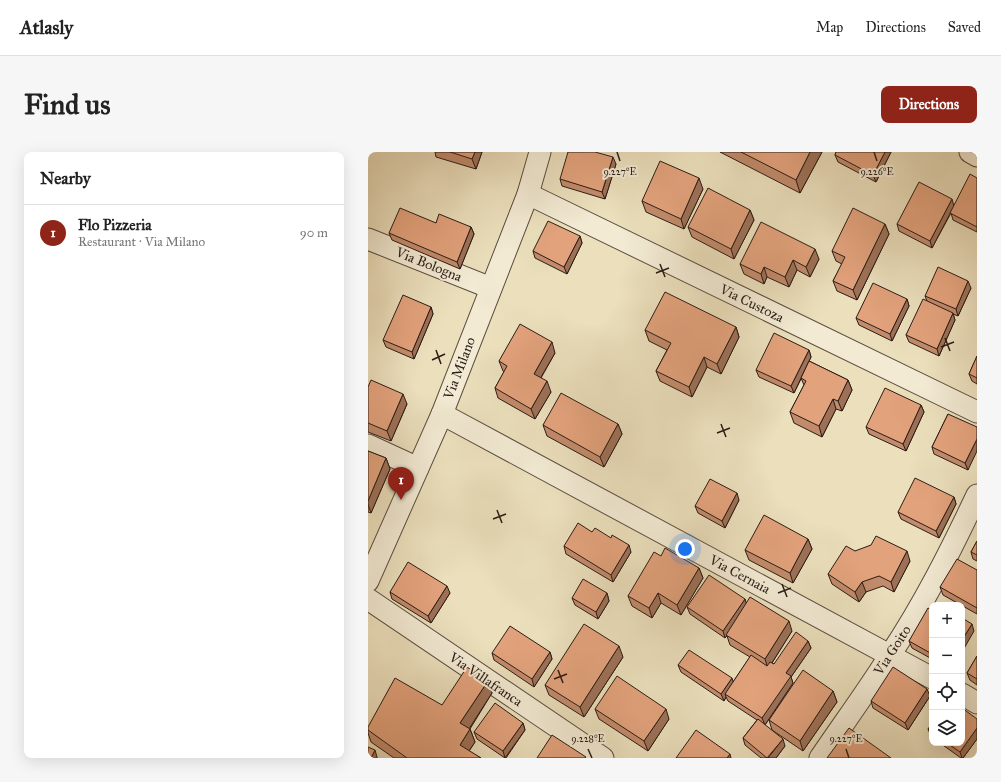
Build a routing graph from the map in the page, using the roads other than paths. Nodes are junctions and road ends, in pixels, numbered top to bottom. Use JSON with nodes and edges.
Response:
{"nodes":[{"id":1,"x":540,"y":152,"type":"edge"},
{"id":2,"x":970,"y":152,"type":"edge"},
{"id":3,"x":977,"y":156,"type":"edge"},
{"id":4,"x":528,"y":194,"type":"junction"},
{"id":5,"x":368,"y":239,"type":"edge"},
{"id":6,"x":491,"y":288,"type":"junction"},
{"id":7,"x":977,"y":412,"type":"edge"},
{"id":8,"x":442,"y":414,"type":"junction"},
{"id":9,"x":368,"y":445,"type":"edge"},
{"id":10,"x":418,"y":468,"type":"junction"},
{"id":11,"x":977,"y":495,"type":"edge"},
{"id":12,"x":368,"y":581,"type":"edge"},
{"id":13,"x":368,"y":599,"type":"edge"},
{"id":14,"x":891,"y":655,"type":"junction"},
{"id":15,"x":929,"y":676,"type":"edge"},
{"id":16,"x":965,"y":696,"type":"edge"},
{"id":17,"x":977,"y":703,"type":"edge"},
{"id":18,"x":603,"y":758,"type":"edge"},
{"id":19,"x":820,"y":758,"type":"edge"}],
"edges":[{"from":1,"to":4,"type":"street","name":"Via Milano"},
{"from":2,"to":3,"type":"street"},
{"from":4,"to":6,"type":"street","name":"Via Milano"},
{"from":4,"to":7,"type":"street","name":"Via Custoza"},
{"from":5,"to":6,"type":"street","name":"Via Bologna"},
{"from":6,"to":8,"type":"street","name":"Via Milano"},
{"from":8,"to":10,"type":"street","name":"Via Milano"},
{"from":8,"to":14,"type":"street","name":"Via Cernaia"},
{"from":9,"to":10,"type":"street"},
{"from":10,"to":12,"type":"street","name":"Via Milano"},
{"from":11,"to":14,"type":"street","name":"Via Goito"},
{"from":13,"to":18,"type":"street","name":"Via Villafranca"},
{"from":14,"to":15,"type":"street","name":"Via Cernaia"},
{"from":14,"to":19,"type":"street","name":"Via Goito"},
{"from":16,"to":17,"type":"street"}]}
